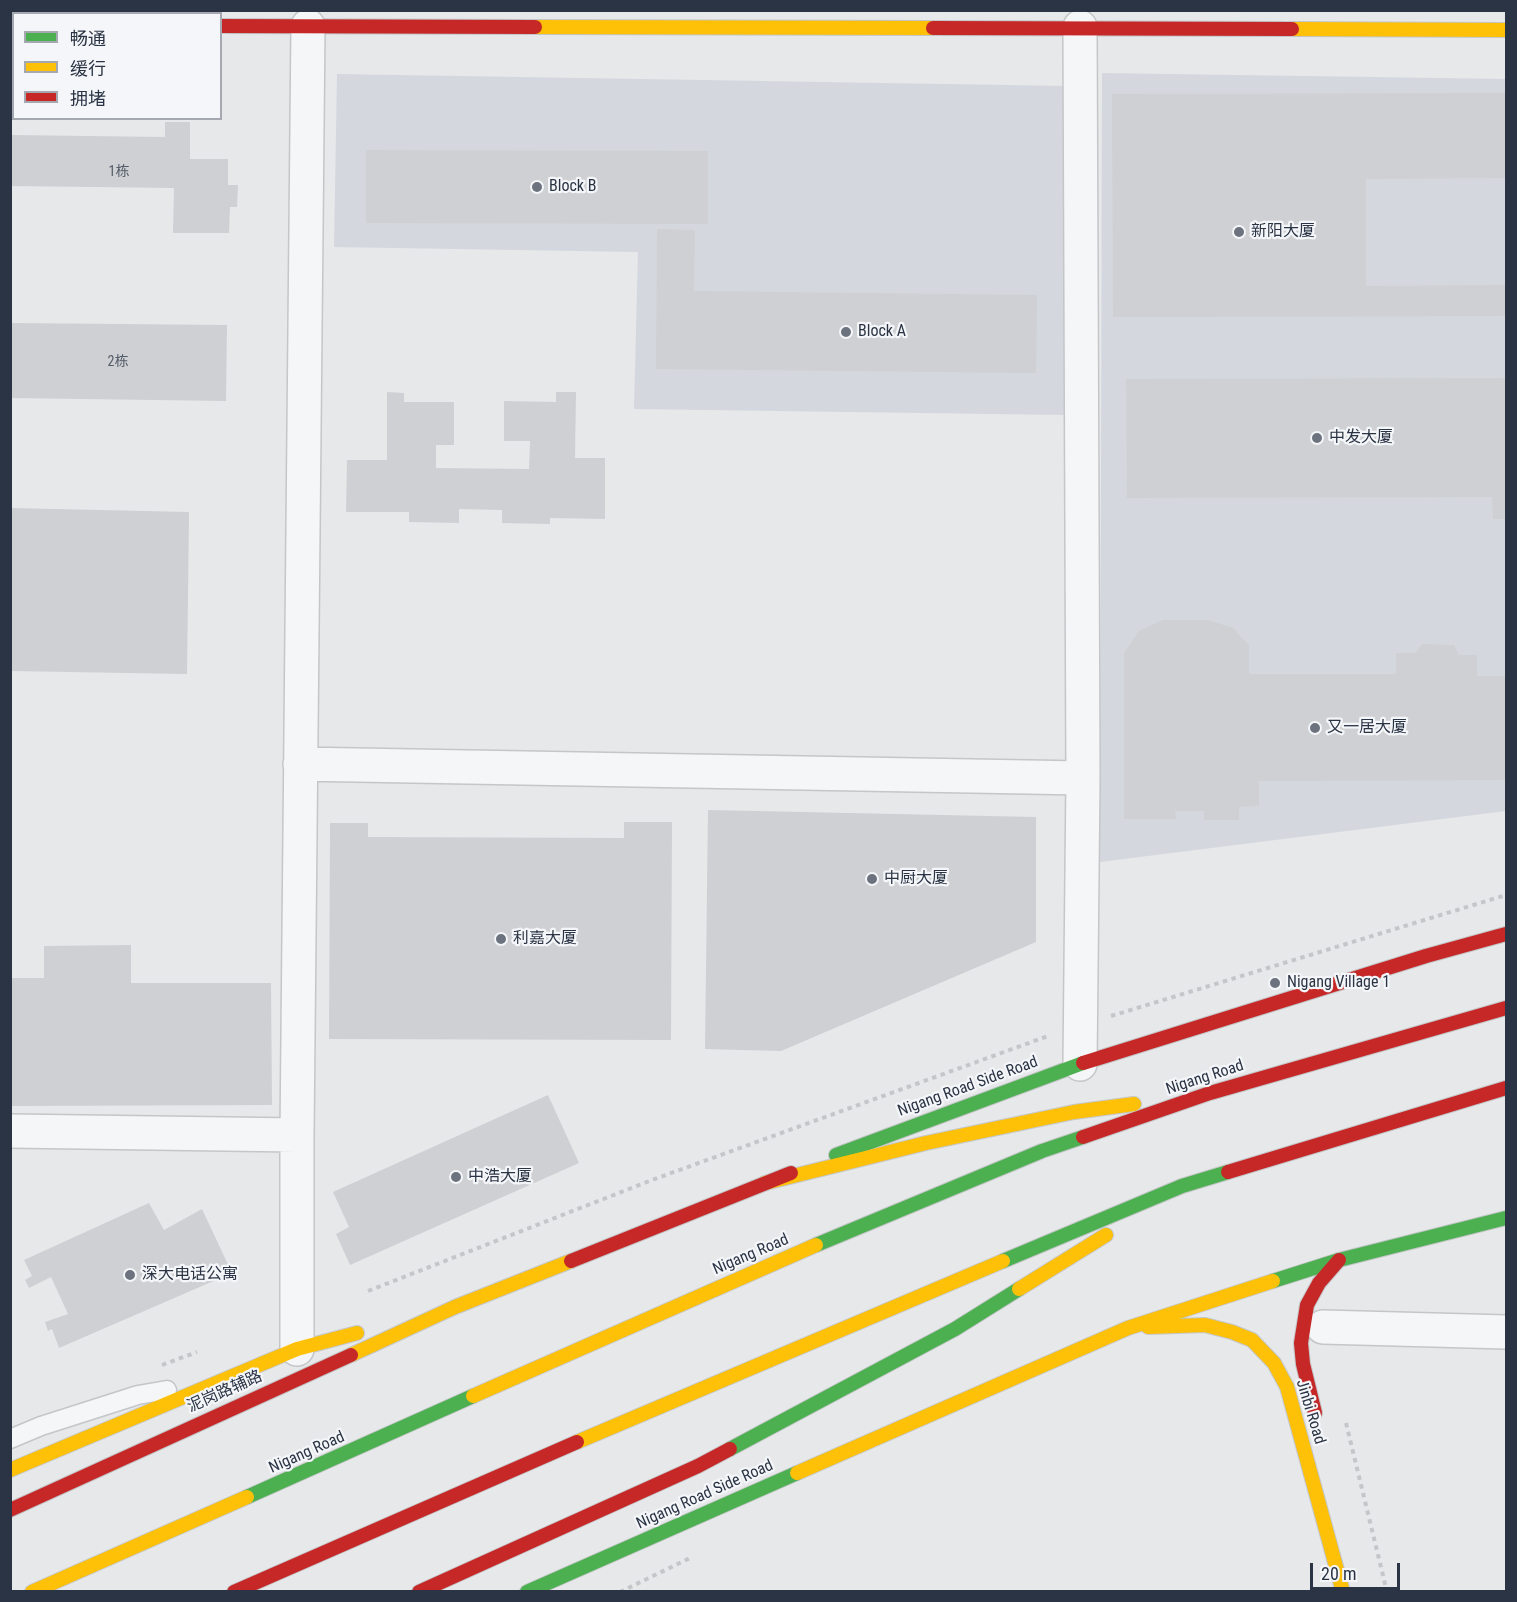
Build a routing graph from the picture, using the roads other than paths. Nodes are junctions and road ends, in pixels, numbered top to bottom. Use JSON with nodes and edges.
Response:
{"nodes":[{"id":1,"x":526,"y":19,"type":"edge"},
{"id":2,"x":865,"y":19,"type":"edge"},
{"id":3,"x":1206,"y":19,"type":"edge"},
{"id":4,"x":222,"y":26,"type":"edge"},
{"id":5,"x":308,"y":26,"type":"junction"},
{"id":6,"x":1080,"y":27,"type":"junction"},
{"id":7,"x":1506,"y":30,"type":"edge"},
{"id":8,"x":300,"y":764,"type":"junction"},
{"id":9,"x":1083,"y":778,"type":"junction"},
{"id":10,"x":1506,"y":934,"type":"edge"},
{"id":11,"x":1506,"y":1008,"type":"edge"},
{"id":12,"x":1080,"y":1064,"type":"junction"},
{"id":13,"x":1506,"y":1088,"type":"edge"},
{"id":14,"x":1210,"y":1093,"type":"junction"},
{"id":15,"x":10,"y":1131,"type":"edge"},
{"id":16,"x":297,"y":1135,"type":"junction"},
{"id":17,"x":765,"y":1183,"type":"junction"},
{"id":18,"x":1182,"y":1186,"type":"junction"},
{"id":19,"x":1506,"y":1218,"type":"edge"},
{"id":20,"x":1339,"y":1260,"type":"junction"},
{"id":21,"x":455,"y":1307,"type":"junction"},
{"id":22,"x":1323,"y":1327,"type":"dead end"},
{"id":23,"x":1128,"y":1328,"type":"junction"},
{"id":24,"x":1506,"y":1332,"type":"edge"},
{"id":25,"x":297,"y":1349,"type":"junction"},
{"id":26,"x":214,"y":1382,"type":"junction"},
{"id":27,"x":1320,"y":1432,"type":"dead end"},
{"id":28,"x":10,"y":1438,"type":"edge"},
{"id":29,"x":10,"y":1470,"type":"edge"},
{"id":30,"x":10,"y":1510,"type":"edge"},
{"id":31,"x":32,"y":1592,"type":"edge"},
{"id":32,"x":234,"y":1592,"type":"edge"},
{"id":33,"x":419,"y":1592,"type":"edge"},
{"id":34,"x":527,"y":1592,"type":"edge"},
{"id":35,"x":1343,"y":1592,"type":"edge"}],
"edges":[{"from":1,"to":2,"type":"main road"},
{"from":1,"to":5,"type":"main road"},
{"from":2,"to":6,"type":"main road"},
{"from":3,"to":6,"type":"main road"},
{"from":3,"to":7,"type":"main road"},
{"from":4,"to":5,"type":"main road"},
{"from":5,"to":8,"type":"street"},
{"from":6,"to":9,"type":"street"},
{"from":8,"to":9,"type":"street"},
{"from":8,"to":16,"type":"street"},
{"from":9,"to":12,"type":"street"},
{"from":10,"to":12,"type":"main road","name":"Nigang Road Side Road"},
{"from":11,"to":14,"type":"main road","name":"Nigang Road"},
{"from":12,"to":17,"type":"main road","name":"Nigang Road Side Road"},
{"from":13,"to":18,"type":"main road"},
{"from":14,"to":17,"type":"main road"},
{"from":14,"to":31,"type":"main road","name":"Nigang Road"},
{"from":15,"to":16,"type":"street"},
{"from":16,"to":25,"type":"street"},
{"from":17,"to":21,"type":"main road","name":"Nigang Road Side Road"},
{"from":18,"to":32,"type":"main road"},
{"from":18,"to":33,"type":"main road"},
{"from":19,"to":20,"type":"main road","name":"Nigang Road Side Road"},
{"from":20,"to":23,"type":"main road","name":"Nigang Road Side Road"},
{"from":20,"to":27,"type":"main road","name":"Jinbi Road"},
{"from":21,"to":25,"type":"main road"},
{"from":21,"to":30,"type":"main road","name":"泥岗路辅路"},
{"from":22,"to":24,"type":"street"},
{"from":23,"to":34,"type":"main road","name":"Nigang Road Side Road"},
{"from":23,"to":35,"type":"main road","name":"Jinbi Road"},
{"from":25,"to":26,"type":"main road"},
{"from":26,"to":28,"type":"lane"},
{"from":26,"to":29,"type":"main road"}]}
